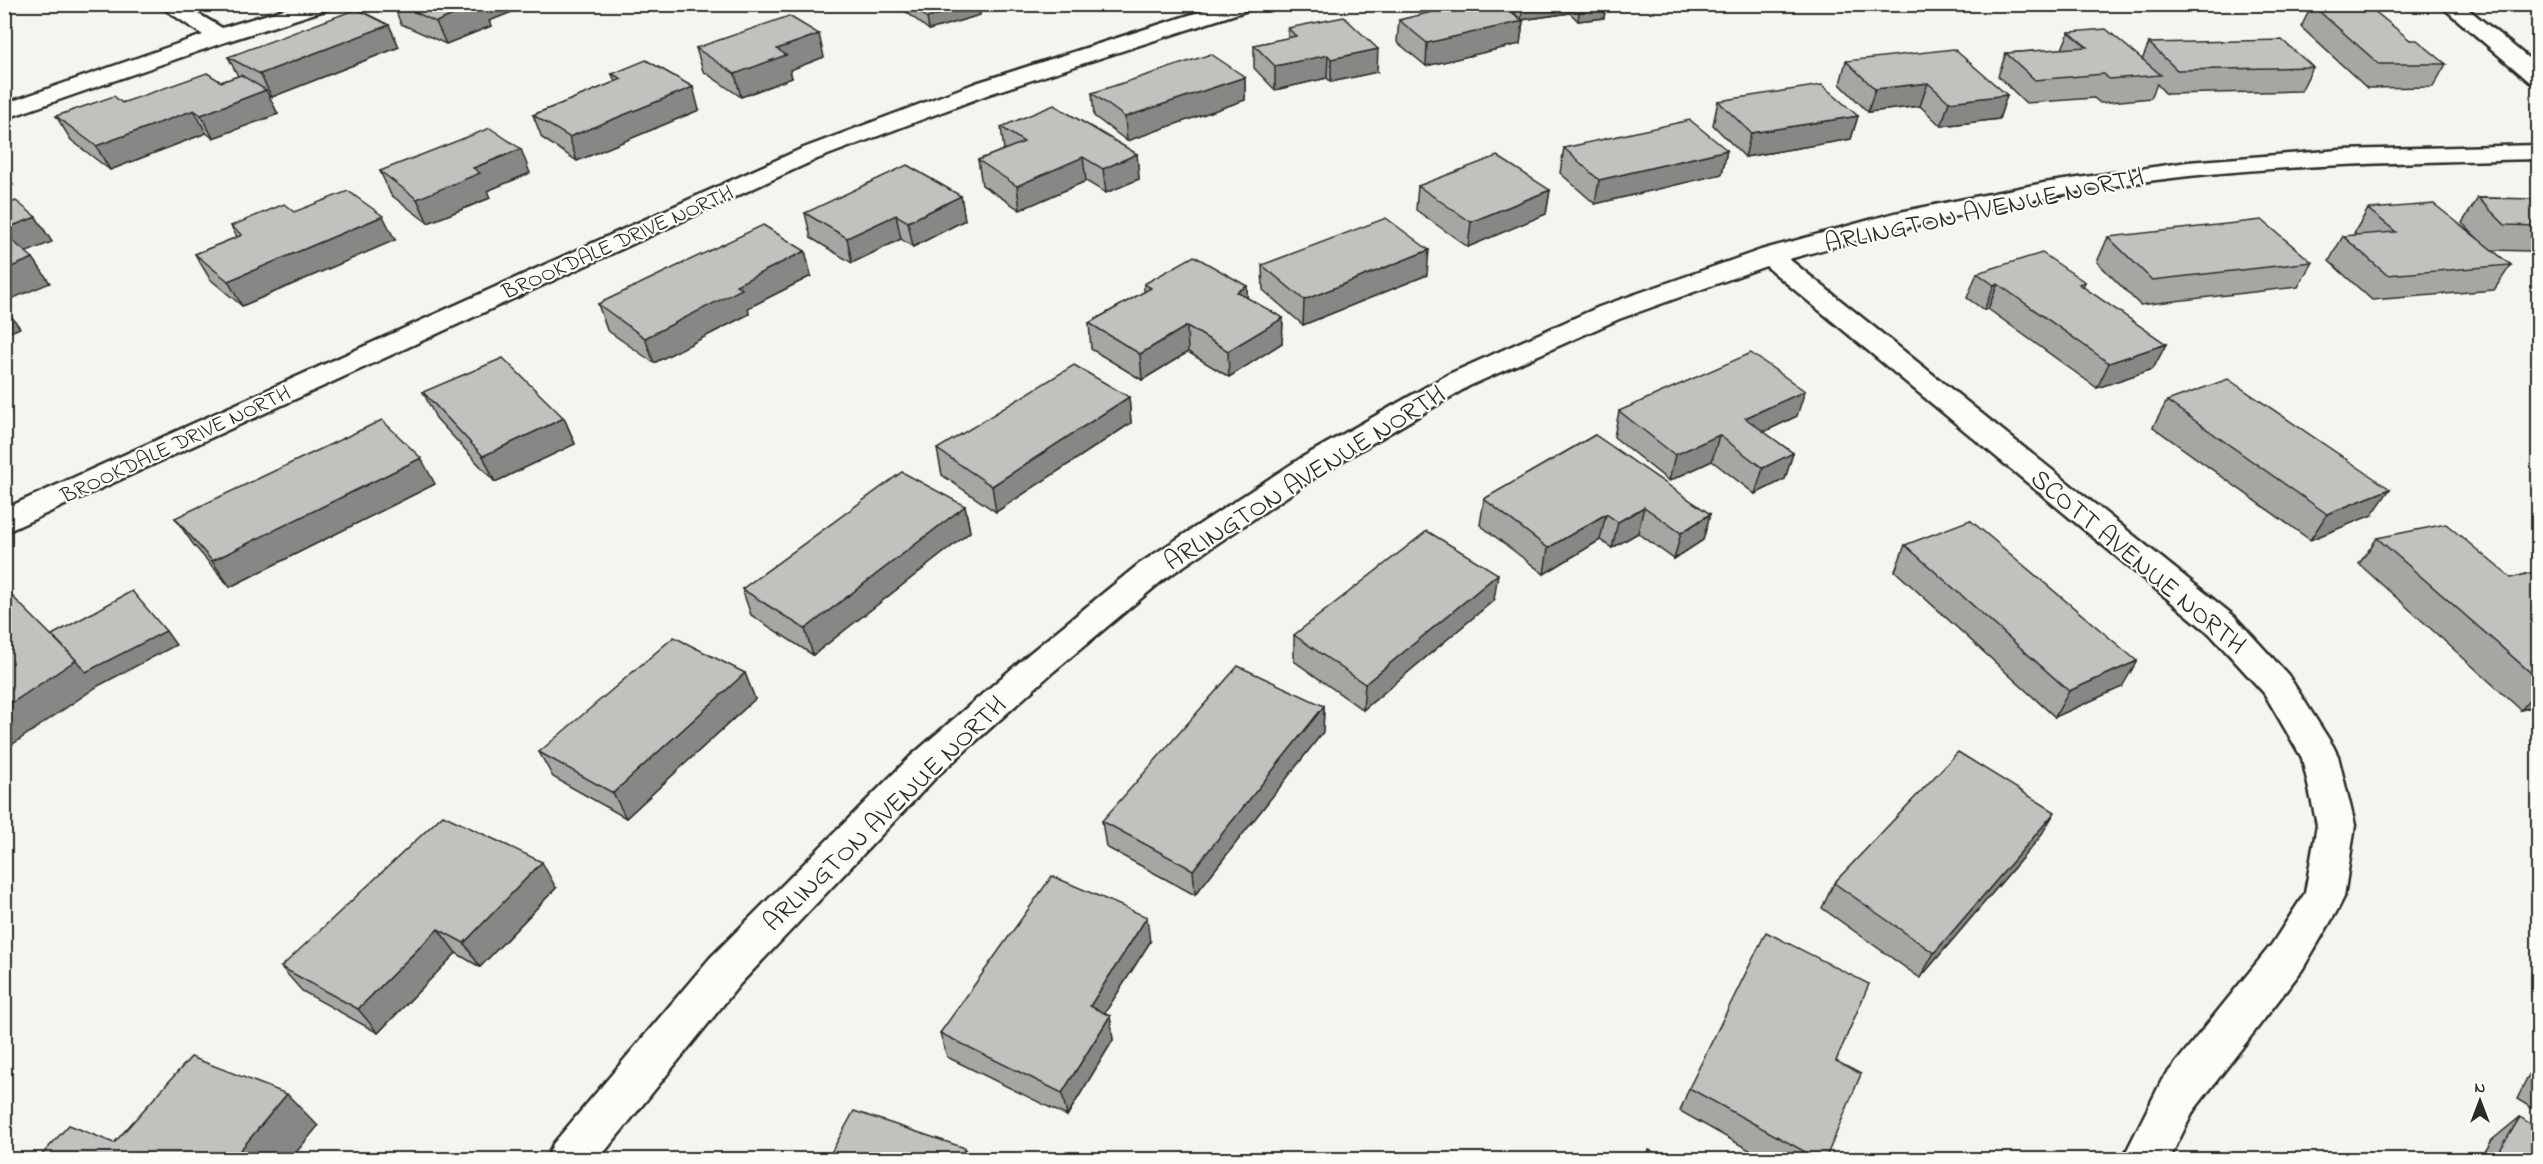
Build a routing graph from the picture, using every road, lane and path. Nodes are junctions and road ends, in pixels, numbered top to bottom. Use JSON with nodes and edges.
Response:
{"nodes":[{"id":1,"x":167,"y":4,"type":"edge"},
{"id":2,"x":324,"y":4,"type":"edge"},
{"id":3,"x":2449,"y":4,"type":"edge"},
{"id":4,"x":1245,"y":5,"type":"edge"},
{"id":5,"x":220,"y":36,"type":"junction"},
{"id":6,"x":2538,"y":77,"type":"edge"},
{"id":7,"x":4,"y":112,"type":"edge"},
{"id":8,"x":2538,"y":152,"type":"edge"},
{"id":9,"x":1770,"y":256,"type":"junction"},
{"id":10,"x":4,"y":522,"type":"edge"},
{"id":11,"x":569,"y":1160,"type":"edge"},
{"id":12,"x":2145,"y":1160,"type":"edge"}],
"edges":[{"from":1,"to":5,"type":"street"},
{"from":2,"to":5,"type":"street"},
{"from":3,"to":6,"type":"street"},
{"from":4,"to":10,"type":"street","name":"BROOKDALE DRIVE NORTH"},
{"from":5,"to":7,"type":"street"},
{"from":8,"to":9,"type":"street","name":"ARLINGTON AVENUE NORTH"},
{"from":9,"to":11,"type":"street","name":"ARLINGTON AVENUE NORTH"},
{"from":9,"to":12,"type":"street","name":"SCOTT AVENUE NORTH"}]}
